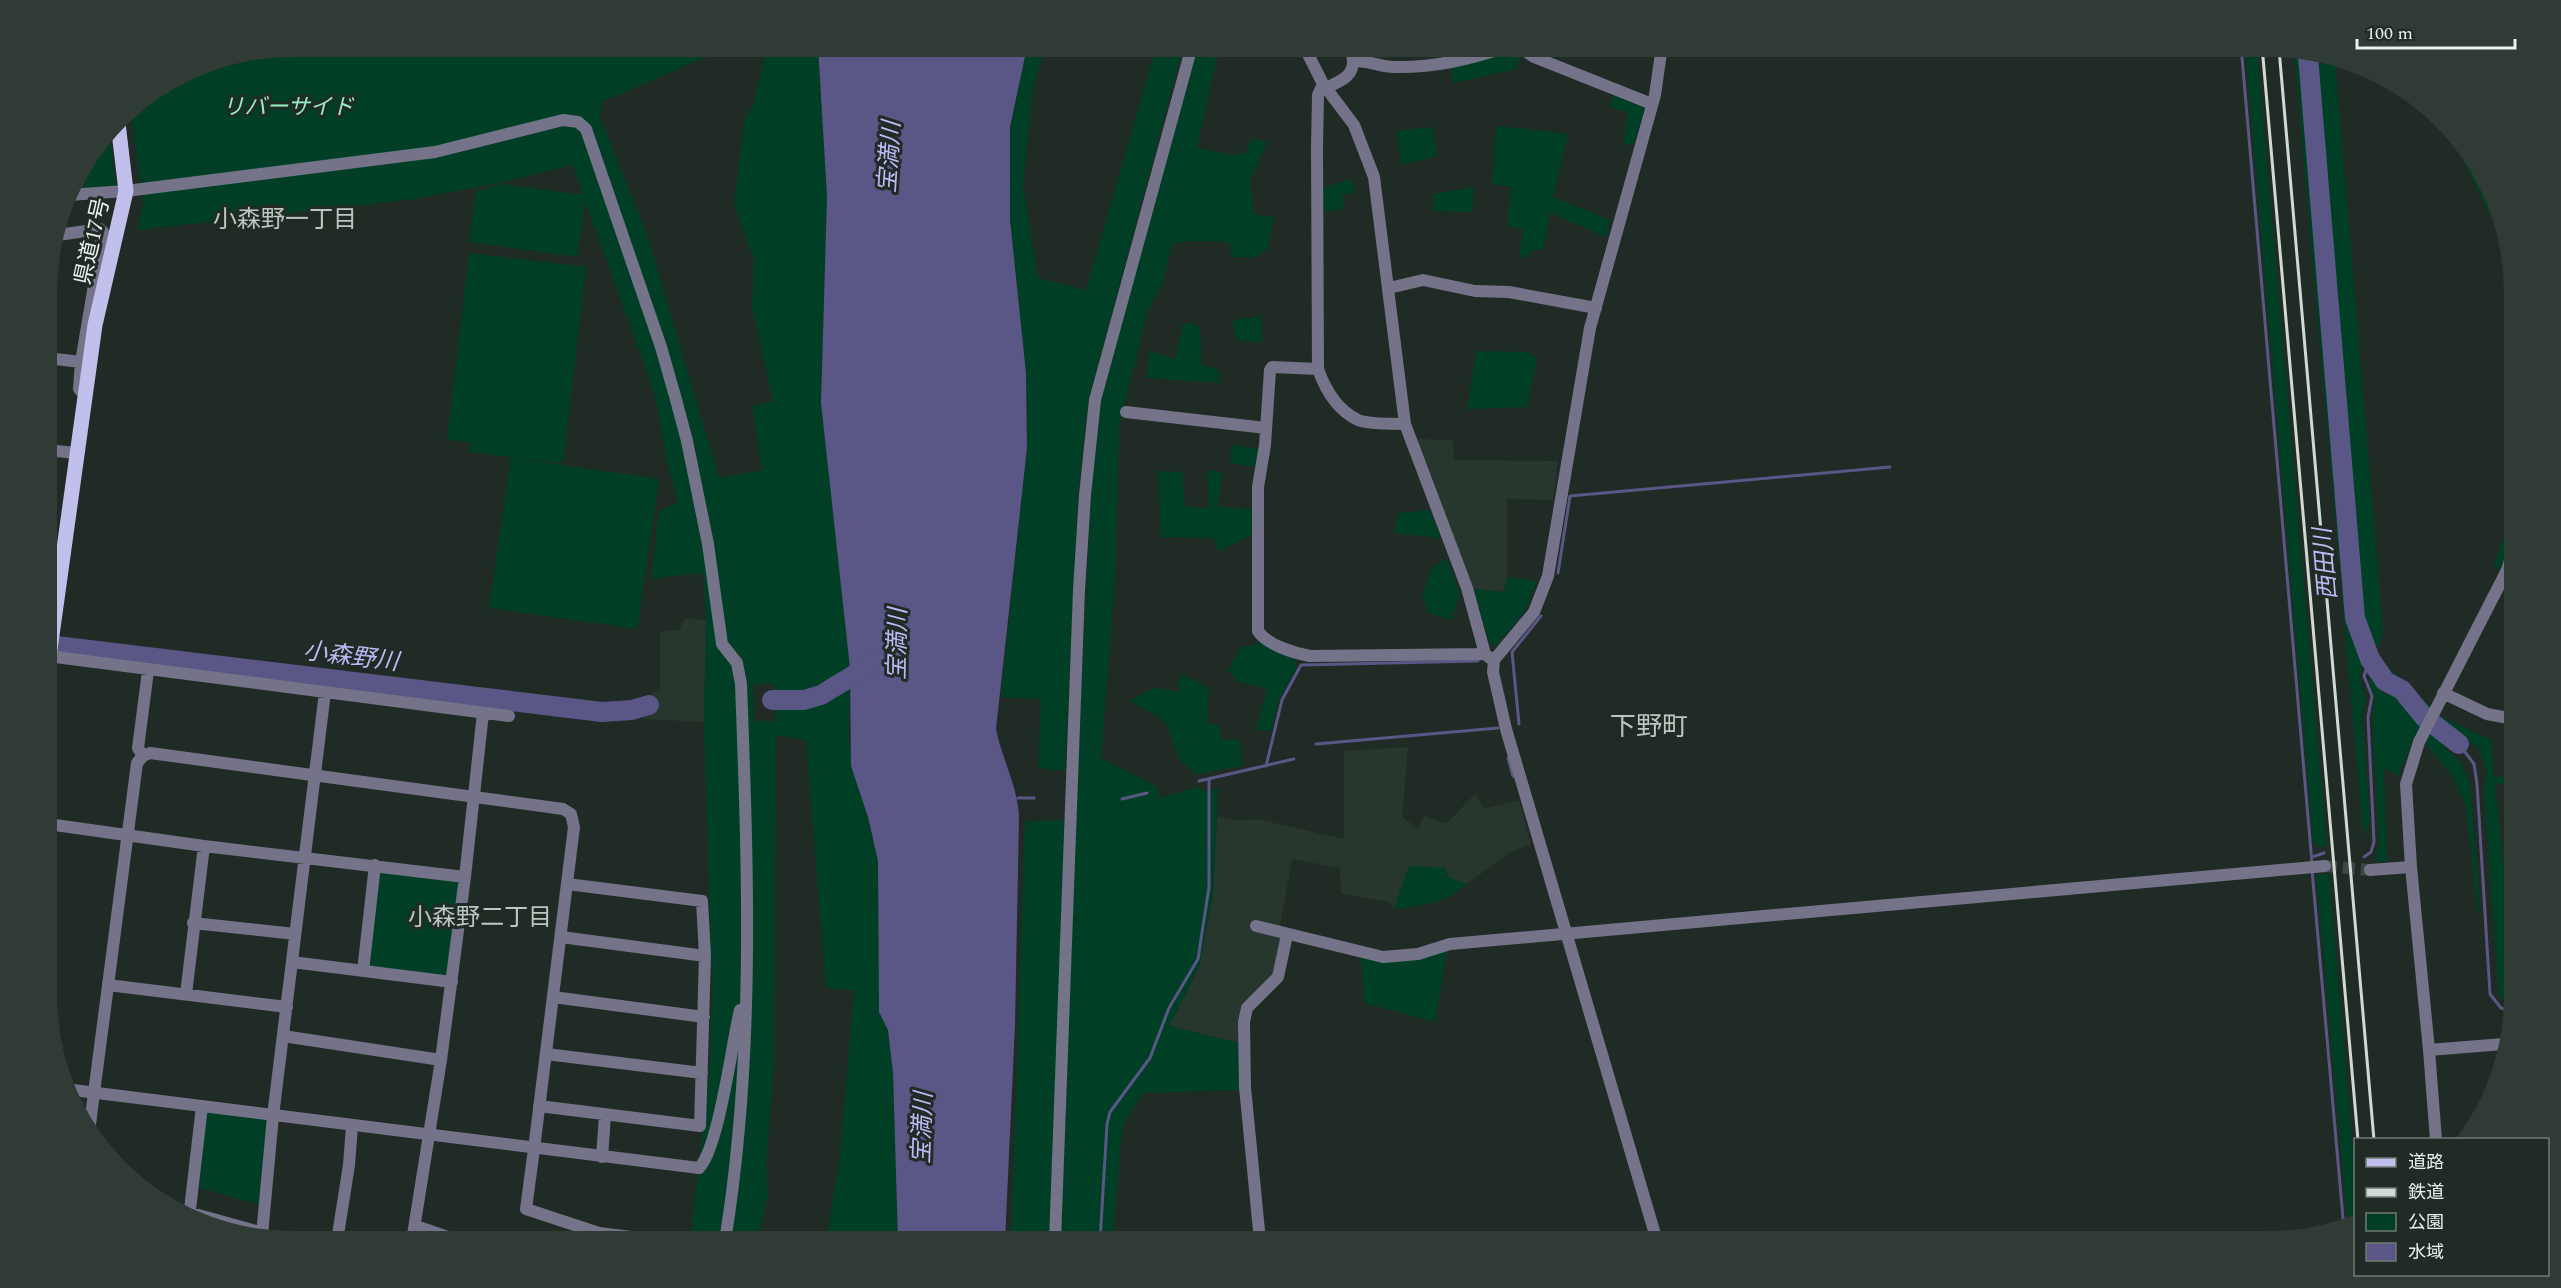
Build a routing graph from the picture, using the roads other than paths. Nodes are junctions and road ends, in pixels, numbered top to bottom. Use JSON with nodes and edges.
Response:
{"nodes":[{"id":1,"x":1189,"y":57,"type":"edge"},
{"id":2,"x":1310,"y":57,"type":"edge"},
{"id":3,"x":1352,"y":57,"type":"edge"},
{"id":4,"x":1466,"y":57,"type":"edge"},
{"id":5,"x":1534,"y":57,"type":"edge"},
{"id":6,"x":1660,"y":57,"type":"edge"},
{"id":7,"x":1353,"y":61,"type":"junction"},
{"id":8,"x":1325,"y":86,"type":"junction"},
{"id":9,"x":1653,"y":104,"type":"junction"},
{"id":10,"x":119,"y":133,"type":"edge"},
{"id":11,"x":125,"y":187,"type":"junction"},
{"id":12,"x":79,"y":194,"type":"edge"},
{"id":13,"x":64,"y":234,"type":"edge"},
{"id":14,"x":1389,"y":288,"type":"junction"},
{"id":15,"x":1596,"y":308,"type":"junction"},
{"id":16,"x":57,"y":359,"type":"edge"},
{"id":17,"x":81,"y":362,"type":"junction"},
{"id":18,"x":1318,"y":369,"type":"junction"},
{"id":19,"x":85,"y":394,"type":"junction"},
{"id":20,"x":1126,"y":412,"type":"dead end"},
{"id":21,"x":1405,"y":424,"type":"junction"},
{"id":22,"x":1266,"y":428,"type":"junction"},
{"id":23,"x":57,"y":451,"type":"edge"},
{"id":24,"x":76,"y":453,"type":"junction"},
{"id":25,"x":2504,"y":576,"type":"edge"},
{"id":26,"x":57,"y":588,"type":"edge"},
{"id":27,"x":1489,"y":657,"type":"junction"},
{"id":28,"x":57,"y":660,"type":"edge"},
{"id":29,"x":148,"y":670,"type":"junction"},
{"id":30,"x":325,"y":692,"type":"junction"},
{"id":31,"x":2443,"y":693,"type":"junction"},
{"id":32,"x":483,"y":713,"type":"junction"},
{"id":33,"x":509,"y":716,"type":"dead end"},
{"id":34,"x":2504,"y":717,"type":"edge"},
{"id":35,"x":143,"y":756,"type":"junction"},
{"id":36,"x":315,"y":775,"type":"junction"},
{"id":37,"x":474,"y":795,"type":"junction"},
{"id":38,"x":57,"y":825,"type":"edge"},
{"id":39,"x":126,"y":835,"type":"junction"},
{"id":40,"x":204,"y":846,"type":"junction"},
{"id":41,"x":305,"y":858,"type":"junction"},
{"id":42,"x":375,"y":865,"type":"junction"},
{"id":43,"x":2321,"y":866,"type":"tunnel mouth"},
{"id":44,"x":2410,"y":867,"type":"junction"},
{"id":45,"x":2370,"y":870,"type":"tunnel mouth"},
{"id":46,"x":465,"y":877,"type":"junction"},
{"id":47,"x":567,"y":884,"type":"junction"},
{"id":48,"x":193,"y":923,"type":"junction"},
{"id":49,"x":1256,"y":926,"type":"dead end"},
{"id":50,"x":1567,"y":933,"type":"junction"},
{"id":51,"x":295,"y":934,"type":"junction"},
{"id":52,"x":1287,"y":935,"type":"junction"},
{"id":53,"x":561,"y":937,"type":"junction"},
{"id":54,"x":705,"y":956,"type":"junction"},
{"id":55,"x":292,"y":962,"type":"junction"},
{"id":56,"x":363,"y":971,"type":"junction"},
{"id":57,"x":452,"y":982,"type":"junction"},
{"id":58,"x":108,"y":985,"type":"junction"},
{"id":59,"x":186,"y":994,"type":"junction"},
{"id":60,"x":553,"y":997,"type":"junction"},
{"id":61,"x":747,"y":1003,"type":"junction"},
{"id":62,"x":287,"y":1007,"type":"junction"},
{"id":63,"x":704,"y":1017,"type":"junction"},
{"id":64,"x":283,"y":1036,"type":"junction"},
{"id":65,"x":2499,"y":1044,"type":"edge"},
{"id":66,"x":2429,"y":1050,"type":"junction"},
{"id":67,"x":546,"y":1054,"type":"junction"},
{"id":68,"x":441,"y":1060,"type":"junction"},
{"id":69,"x":702,"y":1073,"type":"junction"},
{"id":70,"x":77,"y":1090,"type":"edge"},
{"id":71,"x":94,"y":1092,"type":"junction"},
{"id":72,"x":202,"y":1106,"type":"junction"},
{"id":73,"x":539,"y":1106,"type":"junction"},
{"id":74,"x":273,"y":1116,"type":"junction"},
{"id":75,"x":605,"y":1116,"type":"junction"},
{"id":76,"x":91,"y":1118,"type":"edge"},
{"id":77,"x":352,"y":1126,"type":"junction"},
{"id":78,"x":430,"y":1136,"type":"junction"},
{"id":79,"x":2436,"y":1138,"type":"edge"},
{"id":80,"x":534,"y":1149,"type":"junction"},
{"id":81,"x":602,"y":1157,"type":"junction"},
{"id":82,"x":190,"y":1208,"type":"edge"},
{"id":83,"x":416,"y":1226,"type":"junction"},
{"id":84,"x":262,"y":1229,"type":"edge"},
{"id":85,"x":339,"y":1231,"type":"edge"},
{"id":86,"x":415,"y":1231,"type":"edge"},
{"id":87,"x":430,"y":1231,"type":"edge"},
{"id":88,"x":583,"y":1231,"type":"edge"},
{"id":89,"x":726,"y":1231,"type":"edge"},
{"id":90,"x":1055,"y":1231,"type":"edge"},
{"id":91,"x":1259,"y":1231,"type":"edge"},
{"id":92,"x":1654,"y":1231,"type":"edge"}],
"edges":[{"from":1,"to":90,"type":"street"},
{"from":2,"to":8,"type":"street"},
{"from":3,"to":7,"type":"street"},
{"from":4,"to":7,"type":"street"},
{"from":5,"to":9,"type":"street"},
{"from":6,"to":9,"type":"street"},
{"from":7,"to":8,"type":"street"},
{"from":8,"to":14,"type":"street"},
{"from":8,"to":18,"type":"street"},
{"from":9,"to":15,"type":"street"},
{"from":10,"to":11,"type":"main road","name":"県道17号"},
{"from":11,"to":12,"type":"street"},
{"from":11,"to":19,"type":"main road","name":"県道17号"},
{"from":11,"to":61,"type":"street"},
{"from":13,"to":17,"type":"street"},
{"from":14,"to":15,"type":"street"},
{"from":14,"to":21,"type":"street"},
{"from":15,"to":27,"type":"street"},
{"from":16,"to":17,"type":"street"},
{"from":17,"to":19,"type":"street"},
{"from":18,"to":21,"type":"street"},
{"from":18,"to":22,"type":"street"},
{"from":19,"to":24,"type":"main road","name":"県道17号"},
{"from":20,"to":22,"type":"street"},
{"from":21,"to":27,"type":"street"},
{"from":22,"to":27,"type":"street"},
{"from":23,"to":24,"type":"street"},
{"from":24,"to":26,"type":"main road","name":"県道17号"},
{"from":25,"to":31,"type":"street"},
{"from":27,"to":50,"type":"street"},
{"from":28,"to":29,"type":"street"},
{"from":29,"to":30,"type":"street"},
{"from":29,"to":35,"type":"street"},
{"from":30,"to":32,"type":"street"},
{"from":30,"to":36,"type":"street"},
{"from":31,"to":34,"type":"street"},
{"from":31,"to":44,"type":"street"},
{"from":32,"to":33,"type":"street"},
{"from":32,"to":37,"type":"street"},
{"from":35,"to":36,"type":"street"},
{"from":35,"to":39,"type":"street"},
{"from":36,"to":37,"type":"street"},
{"from":36,"to":41,"type":"street"},
{"from":37,"to":46,"type":"street"},
{"from":37,"to":47,"type":"street"},
{"from":38,"to":39,"type":"street"},
{"from":39,"to":40,"type":"street"},
{"from":39,"to":58,"type":"street"},
{"from":40,"to":41,"type":"street"},
{"from":40,"to":48,"type":"street"},
{"from":41,"to":42,"type":"street"},
{"from":41,"to":51,"type":"street"},
{"from":42,"to":46,"type":"street"},
{"from":42,"to":56,"type":"street"},
{"from":43,"to":50,"type":"street"},
{"from":44,"to":45,"type":"street"},
{"from":44,"to":66,"type":"street"},
{"from":46,"to":57,"type":"street"},
{"from":47,"to":53,"type":"street"},
{"from":47,"to":54,"type":"street"},
{"from":48,"to":51,"type":"street"},
{"from":48,"to":59,"type":"street"},
{"from":49,"to":52,"type":"street"},
{"from":50,"to":52,"type":"street"},
{"from":50,"to":92,"type":"street"},
{"from":51,"to":55,"type":"street"},
{"from":52,"to":91,"type":"street"},
{"from":53,"to":54,"type":"street"},
{"from":53,"to":60,"type":"street"},
{"from":54,"to":63,"type":"street"},
{"from":55,"to":56,"type":"street"},
{"from":55,"to":62,"type":"street"},
{"from":56,"to":57,"type":"street"},
{"from":57,"to":68,"type":"street"},
{"from":58,"to":59,"type":"street"},
{"from":58,"to":71,"type":"street"},
{"from":59,"to":62,"type":"street"},
{"from":60,"to":63,"type":"street"},
{"from":60,"to":67,"type":"street"},
{"from":61,"to":81,"type":"street"},
{"from":61,"to":89,"type":"street"},
{"from":62,"to":64,"type":"street"},
{"from":63,"to":69,"type":"street"},
{"from":64,"to":68,"type":"street"},
{"from":64,"to":74,"type":"street"},
{"from":65,"to":66,"type":"street"},
{"from":66,"to":79,"type":"street"},
{"from":67,"to":69,"type":"street"},
{"from":67,"to":73,"type":"street"},
{"from":68,"to":78,"type":"street"},
{"from":69,"to":75,"type":"street"},
{"from":70,"to":71,"type":"street"},
{"from":71,"to":72,"type":"street"},
{"from":71,"to":76,"type":"street"},
{"from":72,"to":74,"type":"street"},
{"from":72,"to":82,"type":"street"},
{"from":73,"to":75,"type":"street"},
{"from":73,"to":80,"type":"street"},
{"from":74,"to":77,"type":"street"},
{"from":74,"to":84,"type":"street"},
{"from":75,"to":81,"type":"street"},
{"from":77,"to":78,"type":"street"},
{"from":77,"to":85,"type":"street"},
{"from":78,"to":80,"type":"street"},
{"from":78,"to":83,"type":"street"},
{"from":80,"to":81,"type":"street"},
{"from":80,"to":88,"type":"street"},
{"from":83,"to":86,"type":"street"},
{"from":83,"to":87,"type":"street"}]}
